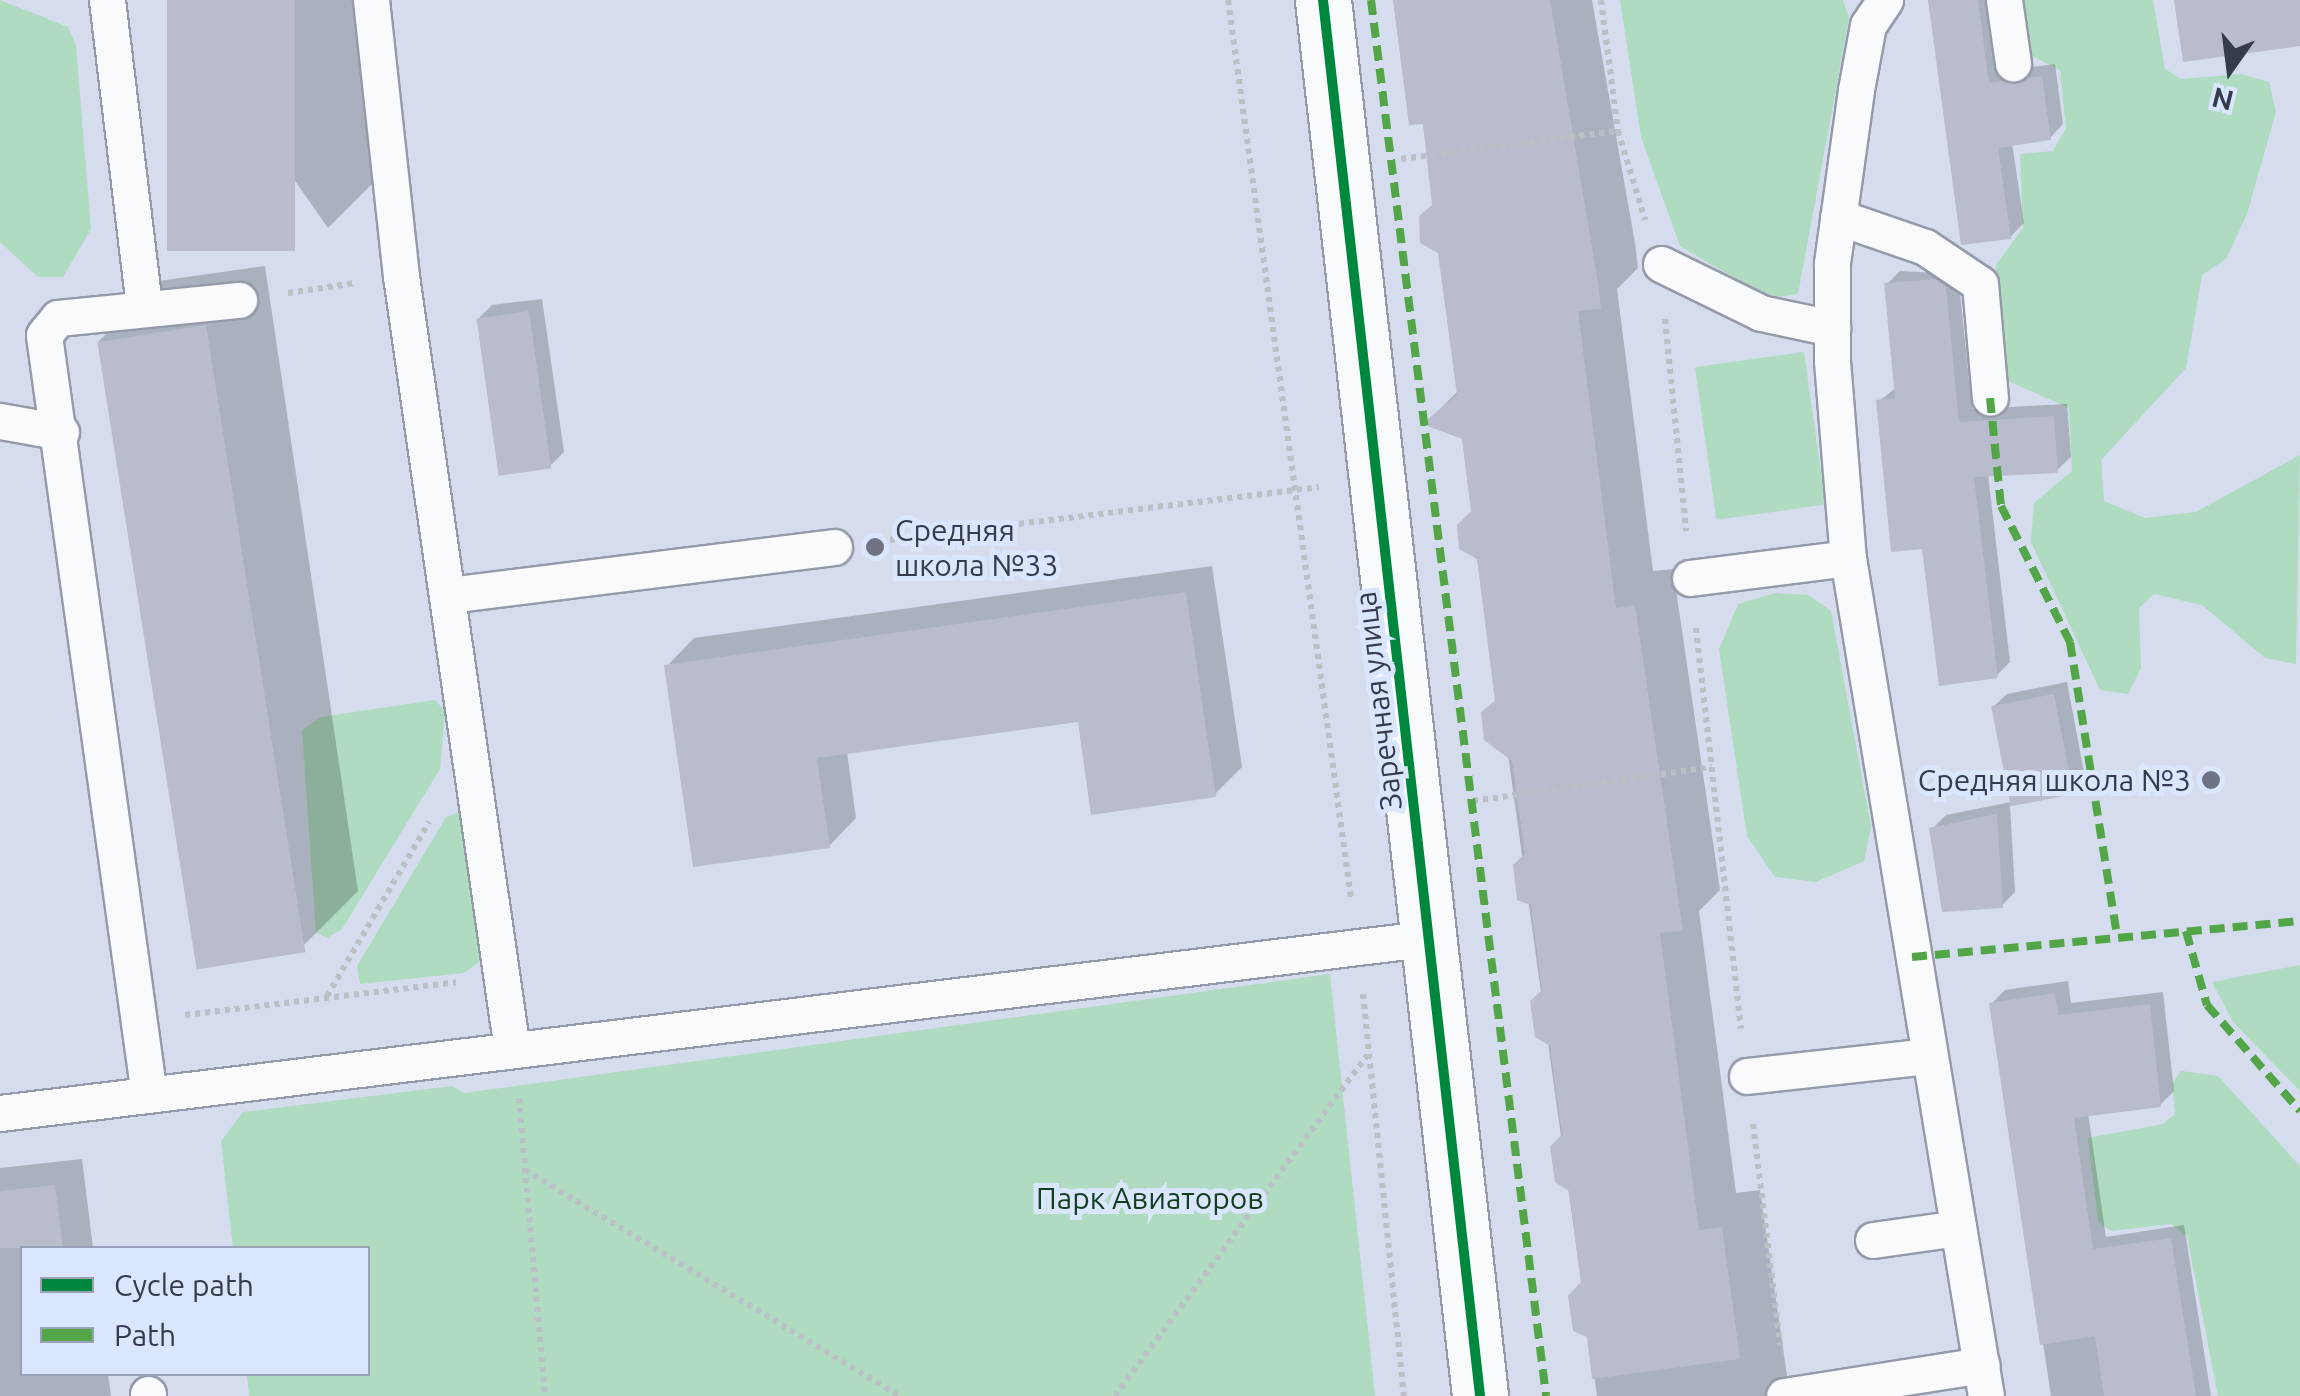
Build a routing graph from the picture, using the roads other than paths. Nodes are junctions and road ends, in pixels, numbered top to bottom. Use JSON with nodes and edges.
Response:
{"nodes":[{"id":1,"x":107,"y":0,"type":"edge"},
{"id":2,"x":371,"y":0,"type":"edge"},
{"id":3,"x":1323,"y":0,"type":"edge"},
{"id":4,"x":1884,"y":0,"type":"edge"},
{"id":5,"x":2004,"y":0,"type":"edge"},
{"id":6,"x":2013,"y":63,"type":"dead end"},
{"id":7,"x":1838,"y":217,"type":"junction"},
{"id":8,"x":1661,"y":264,"type":"road end"},
{"id":9,"x":239,"y":300,"type":"road end"},
{"id":10,"x":144,"y":306,"type":"junction"},
{"id":11,"x":1832,"y":328,"type":"junction"},
{"id":12,"x":1990,"y":398,"type":"dead end"},
{"id":13,"x":0,"y":422,"type":"edge"},
{"id":14,"x":61,"y":432,"type":"junction"},
{"id":15,"x":834,"y":547,"type":"road end"},
{"id":16,"x":1848,"y":558,"type":"junction"},
{"id":17,"x":1690,"y":578,"type":"road end"},
{"id":18,"x":449,"y":595,"type":"junction"},
{"id":19,"x":1431,"y":938,"type":"junction"},
{"id":20,"x":512,"y":1050,"type":"junction"},
{"id":21,"x":1928,"y":1056,"type":"junction"},
{"id":22,"x":1746,"y":1076,"type":"road end"},
{"id":23,"x":149,"y":1095,"type":"junction"},
{"id":24,"x":0,"y":1113,"type":"edge"},
{"id":25,"x":1958,"y":1228,"type":"junction"},
{"id":26,"x":1873,"y":1240,"type":"dead end"},
{"id":27,"x":1984,"y":1381,"type":"edge"},
{"id":28,"x":1480,"y":1396,"type":"edge"},
{"id":29,"x":1786,"y":1396,"type":"edge"}],
"edges":[{"from":1,"to":10,"type":"lane"},
{"from":2,"to":18,"type":"lane"},
{"from":3,"to":19,"type":"street","name":"Заречная улица"},
{"from":4,"to":7,"type":"lane"},
{"from":5,"to":6,"type":"lane"},
{"from":7,"to":11,"type":"lane"},
{"from":7,"to":12,"type":"lane"},
{"from":8,"to":11,"type":"lane"},
{"from":9,"to":10,"type":"lane"},
{"from":10,"to":14,"type":"lane"},
{"from":11,"to":16,"type":"lane"},
{"from":13,"to":14,"type":"lane"},
{"from":14,"to":23,"type":"lane"},
{"from":15,"to":18,"type":"lane"},
{"from":16,"to":17,"type":"lane"},
{"from":16,"to":21,"type":"lane"},
{"from":18,"to":20,"type":"lane"},
{"from":19,"to":20,"type":"lane"},
{"from":19,"to":28,"type":"street","name":"Заречная улица"},
{"from":20,"to":23,"type":"lane"},
{"from":21,"to":22,"type":"lane"},
{"from":21,"to":25,"type":"lane"},
{"from":23,"to":24,"type":"lane"},
{"from":25,"to":26,"type":"lane"},
{"from":25,"to":27,"type":"lane"},
{"from":27,"to":29,"type":"lane"}]}
